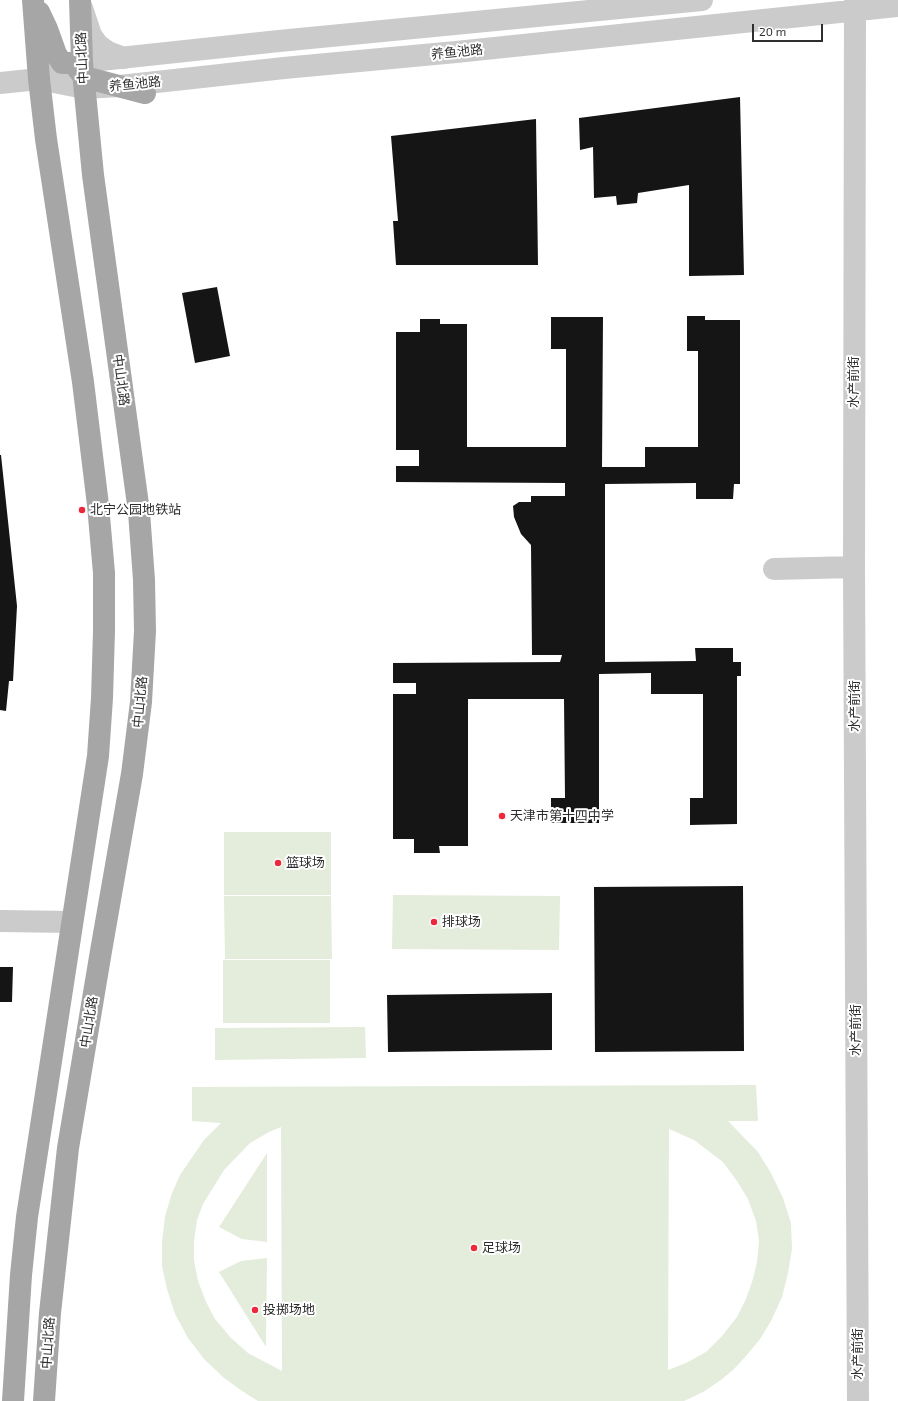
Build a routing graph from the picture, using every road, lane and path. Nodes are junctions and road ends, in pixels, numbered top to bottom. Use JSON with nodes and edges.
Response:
{"nodes":[{"id":1,"x":33,"y":0,"type":"edge"},
{"id":2,"x":80,"y":0,"type":"edge"},
{"id":3,"x":702,"y":0,"type":"edge"},
{"id":4,"x":855,"y":5,"type":"edge"},
{"id":5,"x":898,"y":6,"type":"edge"},
{"id":6,"x":148,"y":54,"type":"junction"},
{"id":7,"x":77,"y":62,"type":"junction"},
{"id":8,"x":38,"y":79,"type":"junction"},
{"id":9,"x":0,"y":83,"type":"edge"},
{"id":10,"x":84,"y":88,"type":"junction"},
{"id":11,"x":145,"y":93,"type":"dead end"},
{"id":12,"x":854,"y":567,"type":"junction"},
{"id":13,"x":774,"y":569,"type":"dead end"},
{"id":14,"x":0,"y":922,"type":"edge"},
{"id":15,"x":72,"y":922,"type":"junction"},
{"id":16,"x":12,"y":1401,"type":"edge"},
{"id":17,"x":44,"y":1401,"type":"edge"},
{"id":18,"x":858,"y":1401,"type":"edge"}],
"edges":[{"from":1,"to":7,"type":"main road"},
{"from":1,"to":8,"type":"main road"},
{"from":2,"to":6,"type":"street"},
{"from":2,"to":7,"type":"main road","name":"中山北路"},
{"from":3,"to":6,"type":"street"},
{"from":4,"to":5,"type":"street","name":"养鱼池路"},
{"from":4,"to":10,"type":"street","name":"养鱼池路"},
{"from":4,"to":12,"type":"street","name":"水产前街"},
{"from":6,"to":7,"type":"street"},
{"from":7,"to":8,"type":"street"},
{"from":7,"to":10,"type":"main road","name":"中山北路"},
{"from":7,"to":11,"type":"main road"},
{"from":8,"to":9,"type":"street"},
{"from":8,"to":10,"type":"street","name":"养鱼池路"},
{"from":8,"to":15,"type":"main road"},
{"from":10,"to":17,"type":"main road","name":"中山北路"},
{"from":12,"to":13,"type":"street"},
{"from":12,"to":18,"type":"street","name":"水产前街"},
{"from":14,"to":15,"type":"street"},
{"from":15,"to":16,"type":"main road"}]}
